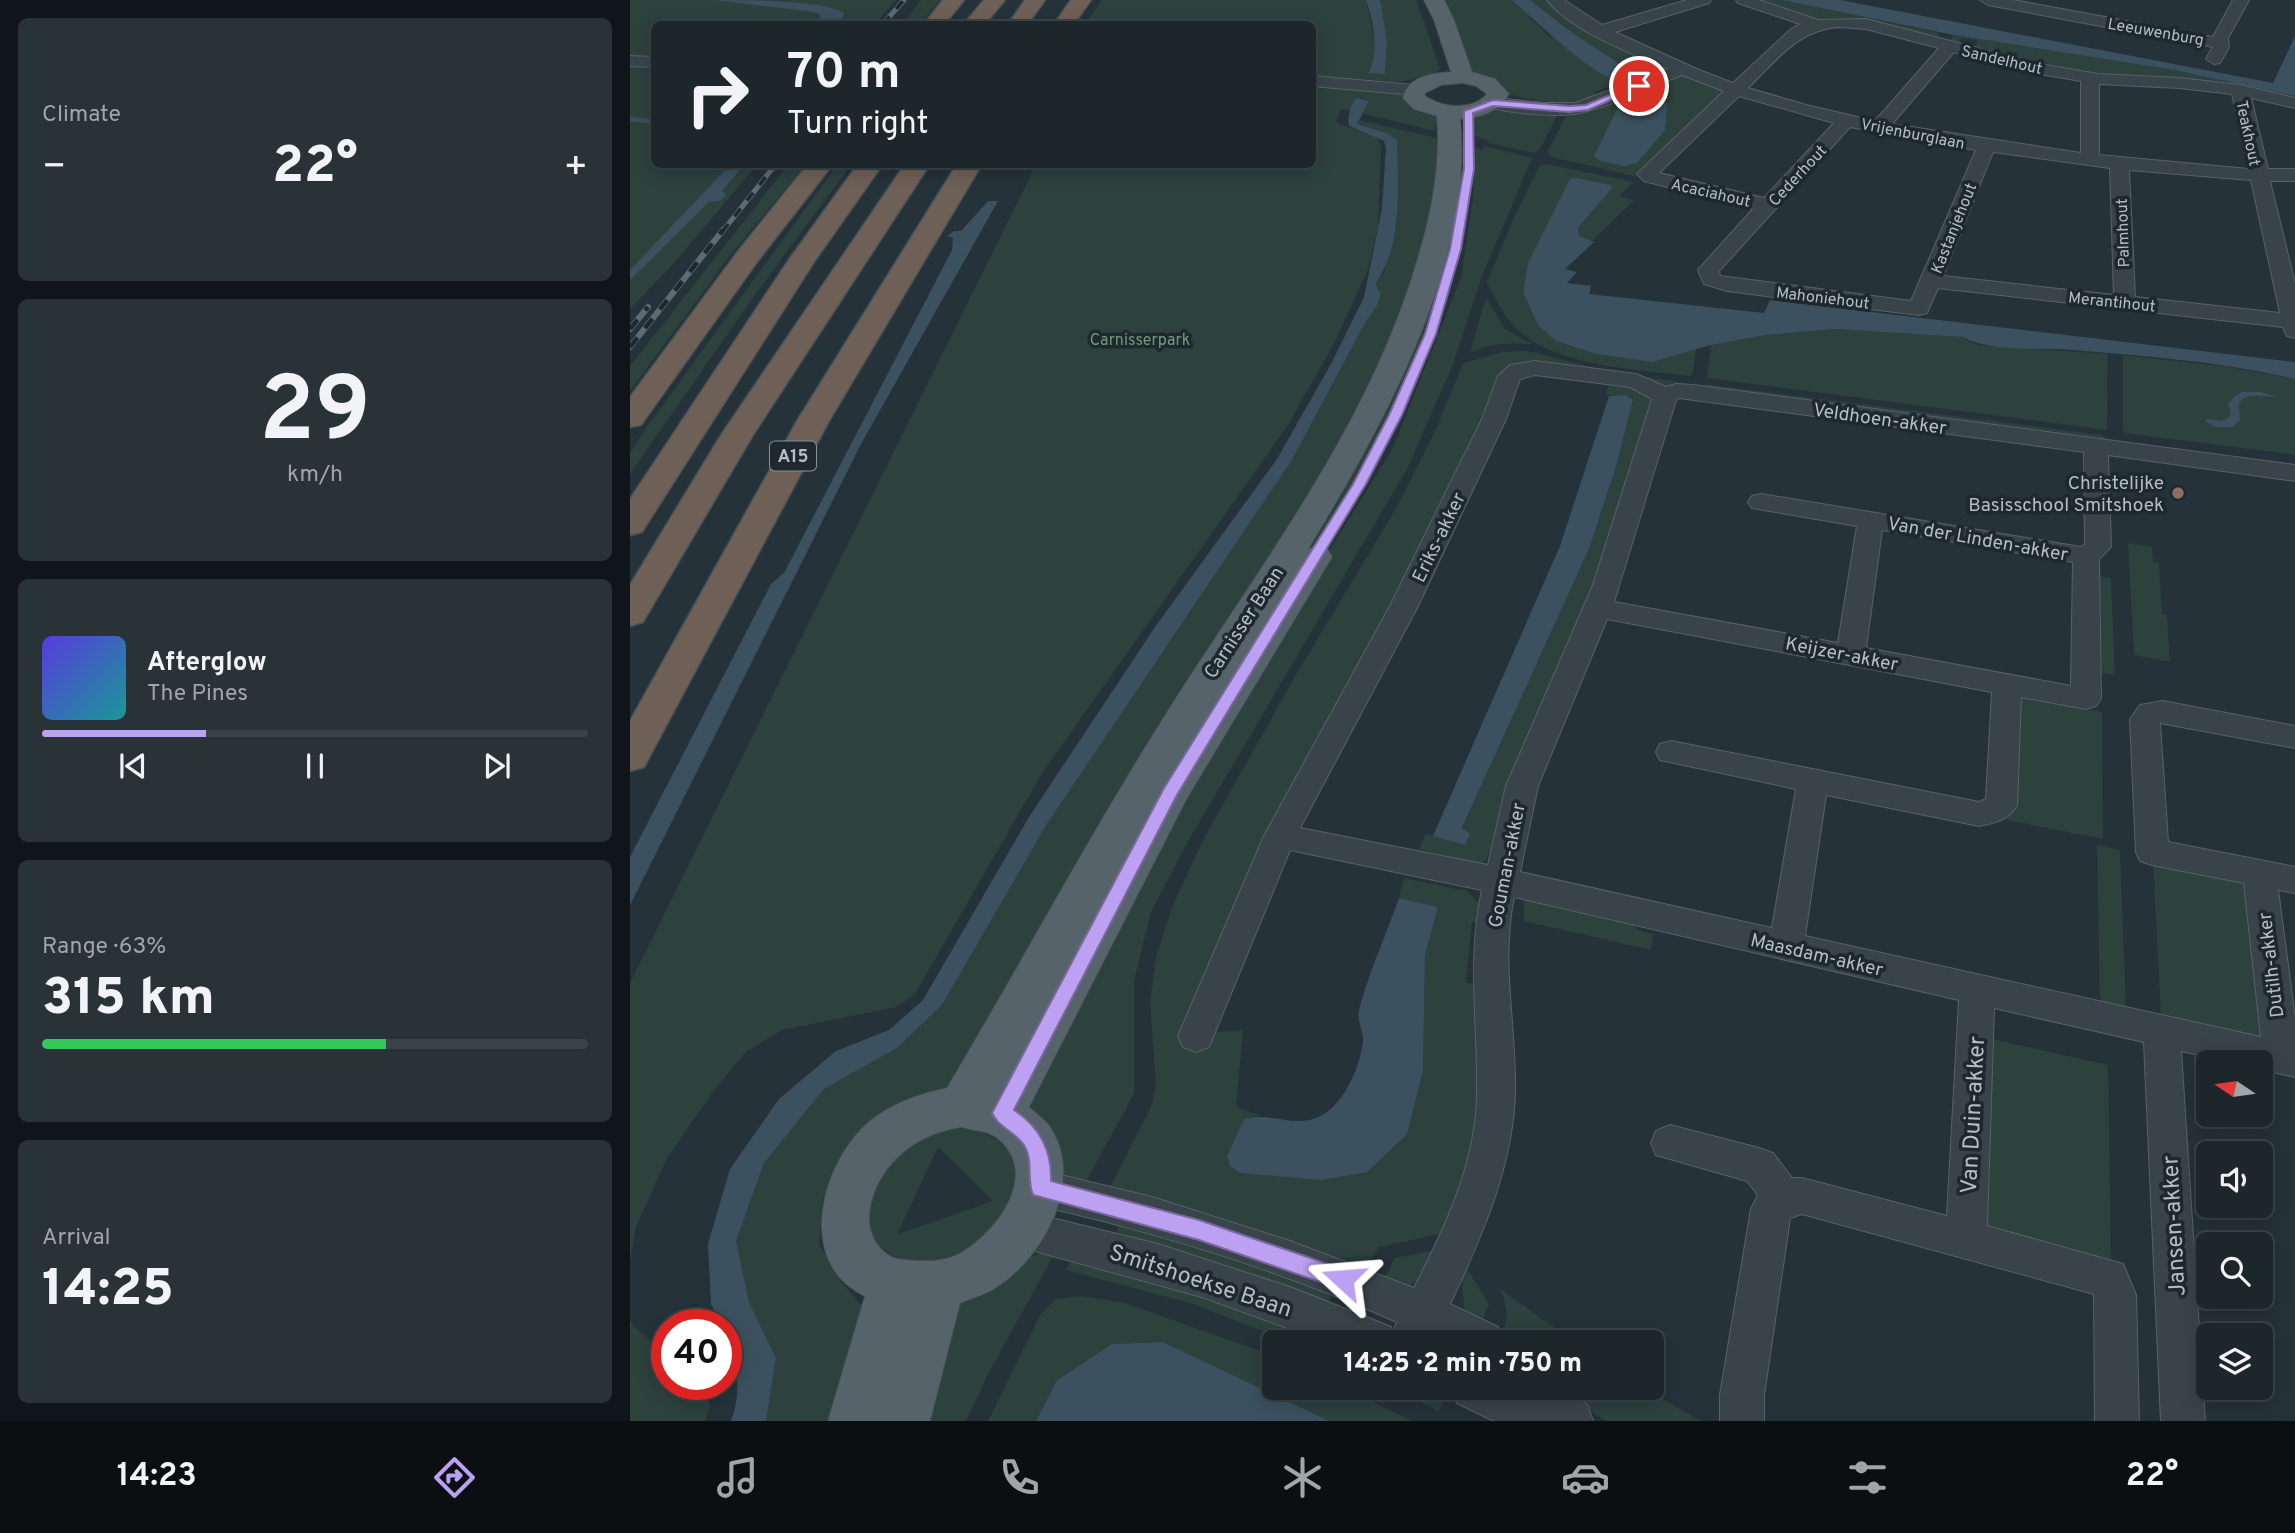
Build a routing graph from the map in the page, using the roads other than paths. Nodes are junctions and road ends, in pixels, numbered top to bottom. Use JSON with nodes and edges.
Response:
{"nodes":[{"id":1,"x":954,"y":0,"type":"edge"},
{"id":2,"x":995,"y":0,"type":"edge"},
{"id":3,"x":1035,"y":0,"type":"edge"},
{"id":4,"x":1081,"y":0,"type":"edge"},
{"id":5,"x":1418,"y":0,"type":"edge"},
{"id":6,"x":1434,"y":0,"type":"edge"},
{"id":7,"x":1555,"y":0,"type":"edge"},
{"id":8,"x":1703,"y":0,"type":"edge"},
{"id":9,"x":1744,"y":0,"type":"edge"},
{"id":10,"x":1988,"y":0,"type":"edge"},
{"id":11,"x":2105,"y":0,"type":"edge"},
{"id":12,"x":2241,"y":0,"type":"edge"},
{"id":13,"x":2091,"y":19,"type":"junction"},
{"id":14,"x":936,"y":21,"type":"edge"},
{"id":15,"x":977,"y":21,"type":"edge"},
{"id":16,"x":1020,"y":21,"type":"edge"},
{"id":17,"x":1066,"y":21,"type":"edge"},
{"id":18,"x":1818,"y":24,"type":"junction"},
{"id":19,"x":1601,"y":32,"type":"junction"},
{"id":20,"x":2079,"y":36,"type":"dead end"},
{"id":21,"x":2220,"y":43,"type":"junction"},
{"id":22,"x":1949,"y":47,"type":"junction"},
{"id":23,"x":630,"y":61,"type":"edge"},
{"id":24,"x":2213,"y":61,"type":"dead end"},
{"id":25,"x":651,"y":62,"type":"edge"},
{"id":26,"x":1681,"y":70,"type":"junction"},
{"id":27,"x":2090,"y":78,"type":"junction"},
{"id":28,"x":1316,"y":81,"type":"edge"},
{"id":29,"x":1415,"y":90,"type":"junction"},
{"id":30,"x":2240,"y":90,"type":"junction"},
{"id":31,"x":1734,"y":91,"type":"junction"},
{"id":32,"x":1469,"y":96,"type":"junction"},
{"id":33,"x":2295,"y":103,"type":"edge"},
{"id":34,"x":1846,"y":120,"type":"junction"},
{"id":35,"x":1880,"y":127,"type":"junction"},
{"id":36,"x":1986,"y":147,"type":"junction"},
{"id":37,"x":2090,"y":160,"type":"junction"},
{"id":38,"x":2119,"y":164,"type":"junction"},
{"id":39,"x":818,"y":168,"type":"edge"},
{"id":40,"x":868,"y":168,"type":"edge"},
{"id":41,"x":915,"y":168,"type":"edge"},
{"id":42,"x":952,"y":168,"type":"edge"},
{"id":43,"x":968,"y":168,"type":"edge"},
{"id":44,"x":2295,"y":175,"type":"edge"},
{"id":45,"x":2258,"y":176,"type":"junction"},
{"id":46,"x":1771,"y":204,"type":"junction"},
{"id":47,"x":1931,"y":281,"type":"junction"},
{"id":48,"x":1727,"y":285,"type":"joint"},
{"id":49,"x":2125,"y":303,"type":"junction"},
{"id":50,"x":1919,"y":308,"type":"joint"},
{"id":51,"x":2294,"y":326,"type":"edge"},
{"id":52,"x":1665,"y":396,"type":"junction"},
{"id":53,"x":630,"y":418,"type":"edge"},
{"id":54,"x":737,"y":435,"type":"junction"},
{"id":55,"x":2096,"y":447,"type":"junction"},
{"id":56,"x":2295,"y":473,"type":"edge"},
{"id":57,"x":1762,"y":502,"type":"dead end"},
{"id":58,"x":1871,"y":519,"type":"junction"},
{"id":59,"x":630,"y":525,"type":"edge"},
{"id":60,"x":2086,"y":556,"type":"junction"},
{"id":61,"x":1598,"y":608,"type":"junction"},
{"id":62,"x":630,"y":614,"type":"edge"},
{"id":63,"x":1851,"y":654,"type":"junction"},
{"id":64,"x":2007,"y":684,"type":"junction"},
{"id":65,"x":2295,"y":737,"type":"edge"},
{"id":66,"x":1671,"y":752,"type":"dead end"},
{"id":67,"x":630,"y":757,"type":"edge"},
{"id":68,"x":1813,"y":781,"type":"junction"},
{"id":69,"x":1280,"y":836,"type":"junction"},
{"id":70,"x":2259,"y":873,"type":"junction"},
{"id":71,"x":2295,"y":880,"type":"edge"},
{"id":72,"x":1501,"y":881,"type":"junction"},
{"id":73,"x":1786,"y":947,"type":"junction"},
{"id":74,"x":1977,"y":990,"type":"junction"},
{"id":75,"x":2148,"y":1028,"type":"junction"},
{"id":76,"x":1196,"y":1036,"type":"dead end"},
{"id":77,"x":2288,"y":1059,"type":"edge"},
{"id":78,"x":982,"y":1110,"type":"junction"},
{"id":79,"x":1670,"y":1143,"type":"dead end"},
{"id":80,"x":1783,"y":1197,"type":"junction"},
{"id":81,"x":1032,"y":1209,"type":"junction"},
{"id":82,"x":1966,"y":1240,"type":"junction"},
{"id":83,"x":917,"y":1284,"type":"junction"},
{"id":84,"x":1418,"y":1327,"type":"edge"},
{"id":85,"x":1344,"y":1330,"type":"edge"},
{"id":86,"x":1497,"y":1400,"type":"edge"},
{"id":87,"x":1547,"y":1400,"type":"edge"},
{"id":88,"x":855,"y":1421,"type":"edge"},
{"id":89,"x":902,"y":1421,"type":"edge"},
{"id":90,"x":1542,"y":1421,"type":"edge"},
{"id":91,"x":1571,"y":1421,"type":"edge"},
{"id":92,"x":1742,"y":1421,"type":"edge"},
{"id":93,"x":2117,"y":1421,"type":"edge"},
{"id":94,"x":2183,"y":1421,"type":"edge"}],
"edges":[{"from":1,"to":14,"type":"highway"},
{"from":2,"to":15,"type":"highway"},
{"from":3,"to":16,"type":"highway"},
{"from":4,"to":17,"type":"highway"},
{"from":5,"to":32,"type":"main road","name":"Carnisser Baan"},
{"from":6,"to":32,"type":"main road","name":"Carnisser Baan"},
{"from":7,"to":19,"type":"street","name":"Vrijenburglaan"},
{"from":8,"to":19,"type":"street"},
{"from":9,"to":18,"type":"street"},
{"from":10,"to":13,"type":"street","name":"Leeuwenburg"},
{"from":11,"to":13,"type":"street"},
{"from":12,"to":21,"type":"street"},
{"from":13,"to":20,"type":"street","name":"Leeuwenburg"},
{"from":13,"to":21,"type":"street","name":"Leeuwenburg"},
{"from":18,"to":22,"type":"street","name":"Sandelhout"},
{"from":18,"to":31,"type":"street","name":"Sandelhout"},
{"from":19,"to":26,"type":"street","name":"Vrijenburglaan"},
{"from":21,"to":24,"type":"street"},
{"from":22,"to":27,"type":"street","name":"Sandelhout"},
{"from":22,"to":35,"type":"street"},
{"from":23,"to":25,"type":"street"},
{"from":26,"to":31,"type":"street","name":"Vrijenburglaan"},
{"from":26,"to":32,"type":"street"},
{"from":27,"to":30,"type":"street","name":"Sandelhout"},
{"from":27,"to":37,"type":"street"},
{"from":28,"to":29,"type":"street"},
{"from":29,"to":32,"type":"main road"},
{"from":29,"to":32,"type":"main road"},
{"from":30,"to":33,"type":"street","name":"Sandelhout"},
{"from":30,"to":45,"type":"street","name":"Teakhout"},
{"from":31,"to":34,"type":"street","name":"Vrijenburglaan"},
{"from":31,"to":46,"type":"street","name":"Acaciahout"},
{"from":32,"to":78,"type":"main road","name":"Carnisser Baan"},
{"from":34,"to":35,"type":"street","name":"Vrijenburglaan"},
{"from":34,"to":46,"type":"street","name":"Cederhout"},
{"from":35,"to":36,"type":"street","name":"Vrijenburglaan"},
{"from":36,"to":37,"type":"street","name":"Vrijenburglaan"},
{"from":36,"to":47,"type":"street","name":"Kastanjehout"},
{"from":37,"to":38,"type":"street","name":"Vrijenburglaan"},
{"from":38,"to":45,"type":"street","name":"Vrijenburglaan"},
{"from":38,"to":49,"type":"street","name":"Palmhout"},
{"from":39,"to":53,"type":"highway"},
{"from":40,"to":59,"type":"highway"},
{"from":41,"to":54,"type":"highway"},
{"from":42,"to":54,"type":"highway"},
{"from":43,"to":67,"type":"highway","number":"A15"},
{"from":44,"to":45,"type":"street","name":"Vrijenburglaan"},
{"from":45,"to":51,"type":"street","name":"Teakhout"},
{"from":46,"to":48,"type":"street","name":"Cederhout"},
{"from":47,"to":49,"type":"street","name":"Merantihout"},
{"from":47,"to":50,"type":"street","name":"Kastanjehout"},
{"from":48,"to":50,"type":"street","name":"Mahoniehout"},
{"from":49,"to":51,"type":"street","name":"Merantihout"},
{"from":52,"to":55,"type":"street","name":"Veldhoen-akker"},
{"from":52,"to":61,"type":"street","name":"Gouman-akker"},
{"from":52,"to":69,"type":"street","name":"Eriks-akker"},
{"from":54,"to":62,"type":"highway"},
{"from":55,"to":56,"type":"street","name":"Veldhoen-akker"},
{"from":55,"to":60,"type":"street"},
{"from":57,"to":58,"type":"street","name":"Van der Linden-akker"},
{"from":58,"to":60,"type":"street","name":"Van der Linden-akker"},
{"from":58,"to":63,"type":"street","name":"Van der Linden-akker"},
{"from":60,"to":64,"type":"street","name":"Keijzer-akker"},
{"from":61,"to":63,"type":"street","name":"Keijzer-akker"},
{"from":61,"to":72,"type":"street","name":"Gouman-akker"},
{"from":63,"to":64,"type":"street","name":"Keijzer-akker"},
{"from":64,"to":68,"type":"street"},
{"from":65,"to":70,"type":"street"},
{"from":66,"to":68,"type":"street"},
{"from":68,"to":73,"type":"street"},
{"from":69,"to":72,"type":"street"},
{"from":69,"to":76,"type":"street","name":"Eriks-akker"},
{"from":70,"to":71,"type":"street"},
{"from":70,"to":77,"type":"street","name":"Dutilh-akker"},
{"from":72,"to":73,"type":"street","name":"Maasdam-akker"},
{"from":72,"to":84,"type":"street","name":"Gouman-akker"},
{"from":73,"to":74,"type":"street","name":"Maasdam-akker"},
{"from":74,"to":75,"type":"street","name":"Maasdam-akker"},
{"from":74,"to":82,"type":"street","name":"Van Duin-akker"},
{"from":75,"to":77,"type":"street","name":"Maasdam-akker"},
{"from":75,"to":94,"type":"street","name":"Jansen-akker"},
{"from":78,"to":81,"type":"main road"},
{"from":78,"to":83,"type":"main road"},
{"from":79,"to":80,"type":"street"},
{"from":80,"to":82,"type":"street"},
{"from":80,"to":92,"type":"street"},
{"from":81,"to":83,"type":"main road"},
{"from":81,"to":84,"type":"street","name":"Smitshoekse Baan"},
{"from":81,"to":85,"type":"street","name":"Smitshoekse Baan"},
{"from":82,"to":93,"type":"street"},
{"from":83,"to":88,"type":"main road"},
{"from":83,"to":89,"type":"main road"},
{"from":86,"to":90,"type":"street"},
{"from":87,"to":91,"type":"street"}]}
